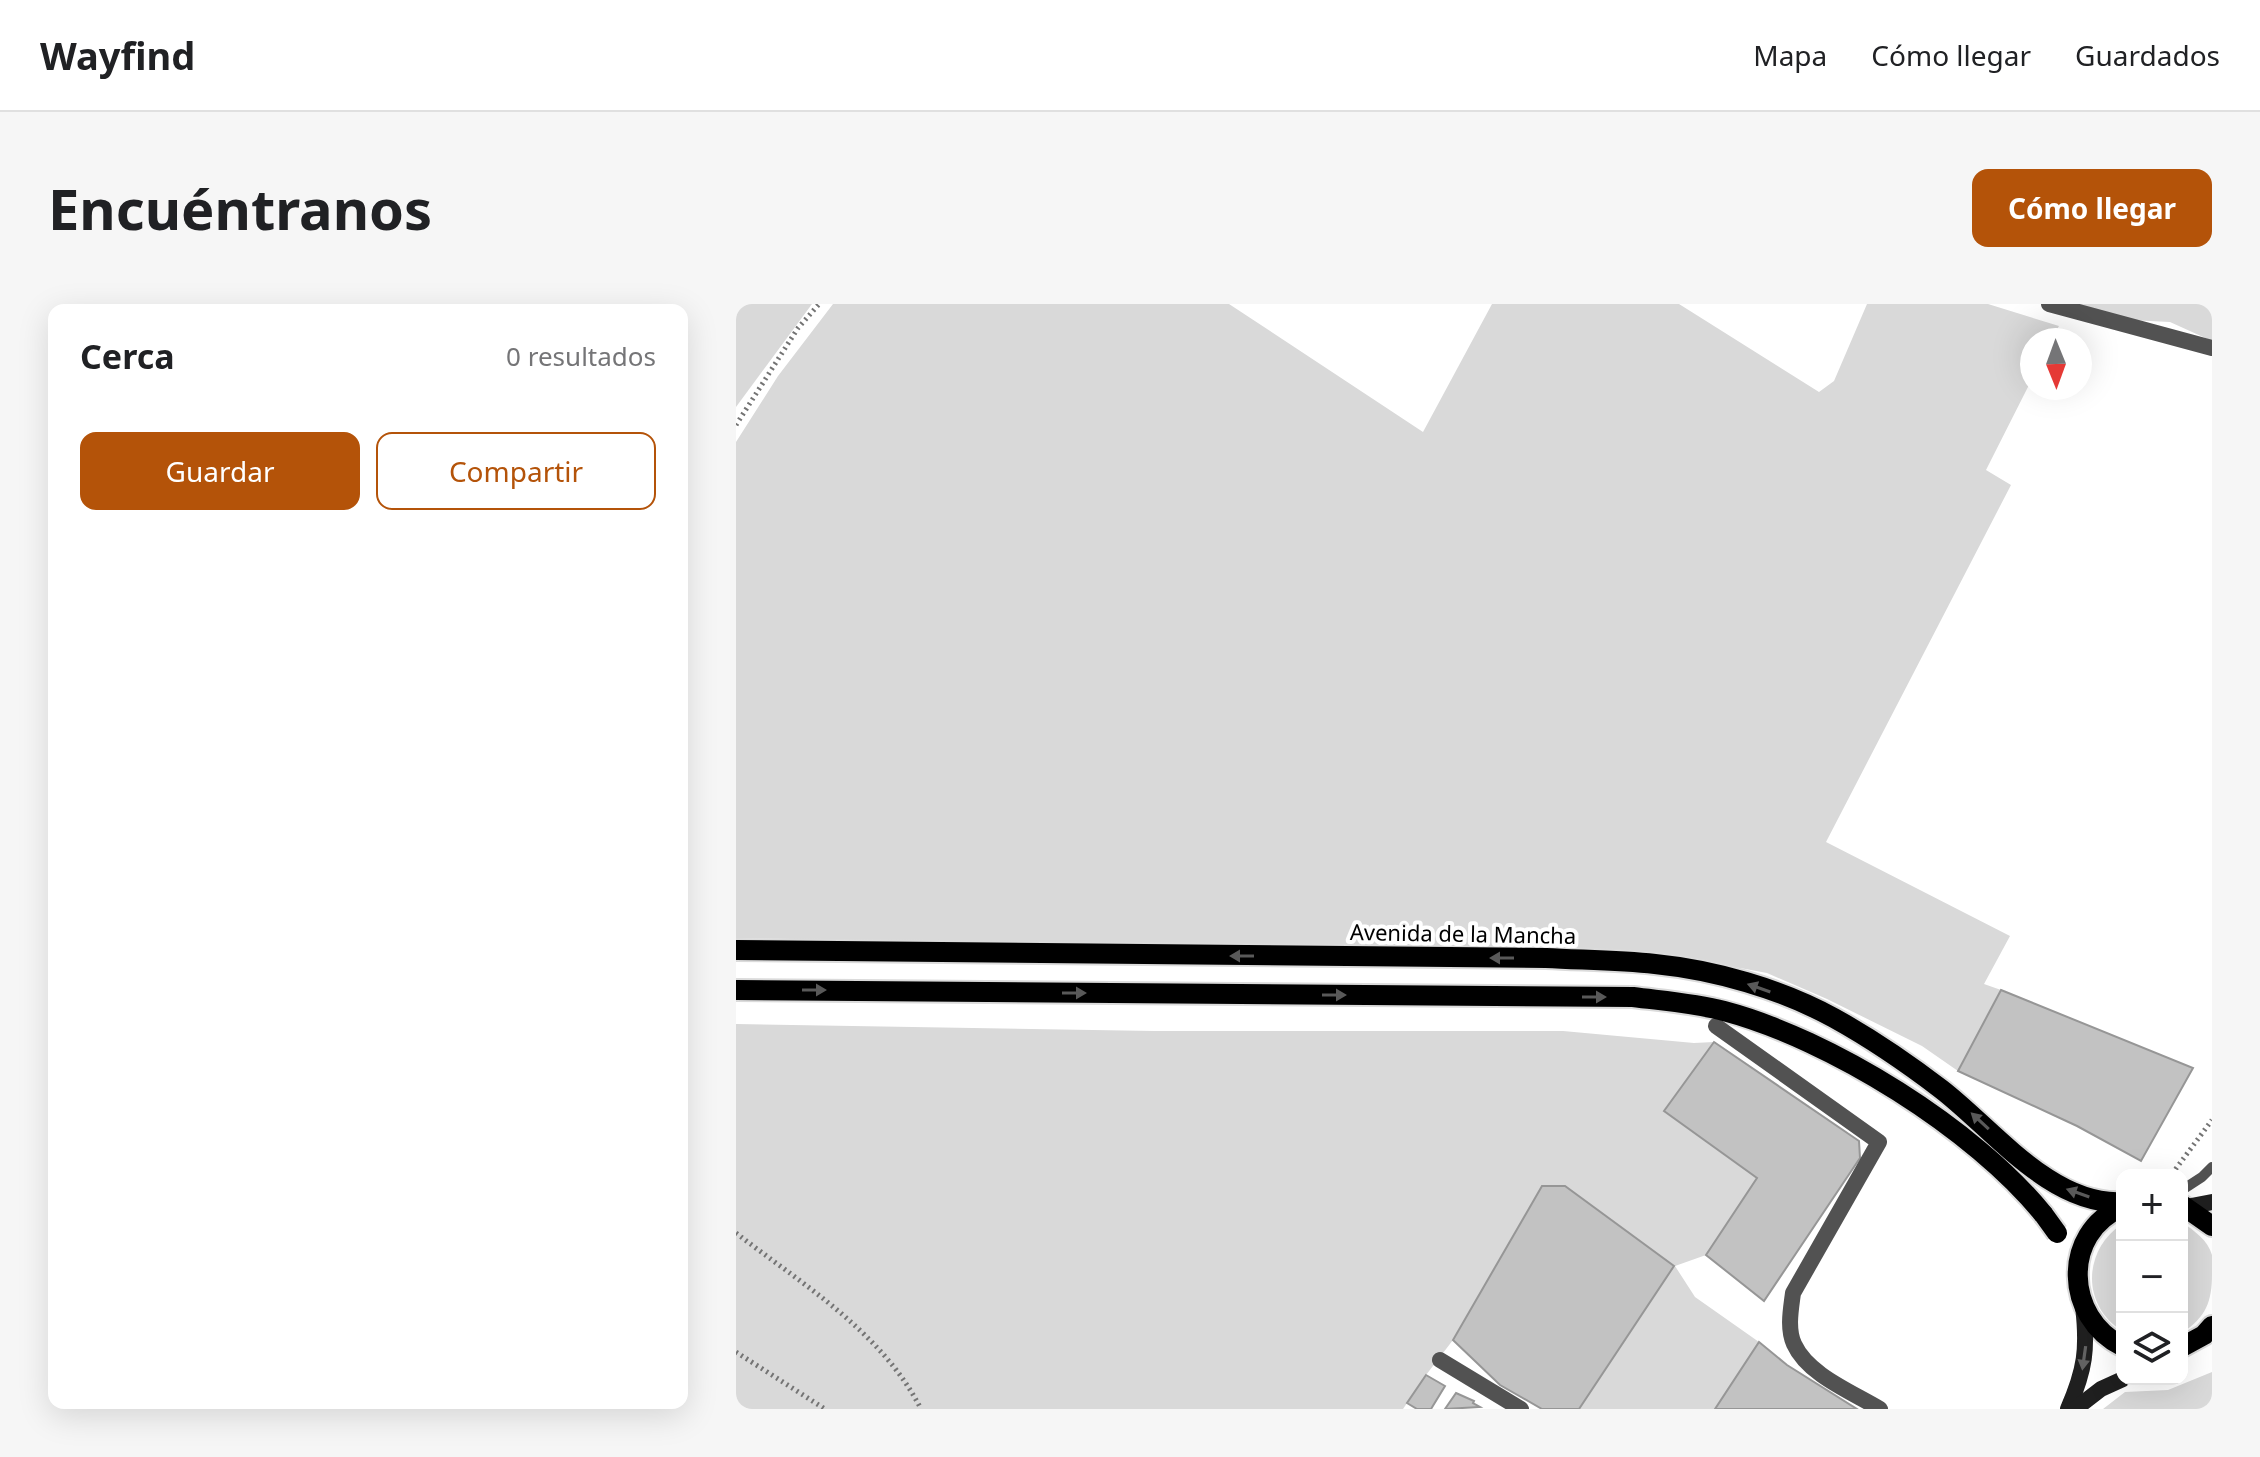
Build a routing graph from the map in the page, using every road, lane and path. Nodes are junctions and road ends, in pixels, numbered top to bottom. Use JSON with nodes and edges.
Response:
{"nodes":[{"id":1,"x":819,"y":304,"type":"edge"},
{"id":2,"x":2049,"y":304,"type":"edge"},
{"id":3,"x":2212,"y":348,"type":"edge"},
{"id":4,"x":736,"y":425,"type":"edge"},
{"id":5,"x":736,"y":950,"type":"edge"},
{"id":6,"x":736,"y":990,"type":"edge"},
{"id":7,"x":1716,"y":1026,"type":"dead end"},
{"id":8,"x":2212,"y":1120,"type":"edge"},
{"id":9,"x":2212,"y":1167,"type":"edge"},
{"id":10,"x":2176,"y":1169,"type":"edge"},
{"id":11,"x":2188,"y":1195,"type":"edge"},
{"id":12,"x":2188,"y":1201,"type":"edge"},
{"id":13,"x":2212,"y":1202,"type":"edge"},
{"id":14,"x":2116,"y":1203,"type":"edge"},
{"id":15,"x":2188,"y":1205,"type":"edge"},
{"id":16,"x":2116,"y":1209,"type":"edge"},
{"id":17,"x":2212,"y":1226,"type":"edge"},
{"id":18,"x":736,"y":1233,"type":"edge"},
{"id":19,"x":2079,"y":1263,"type":"junction"},
{"id":20,"x":2083,"y":1305,"type":"junction"},
{"id":21,"x":2212,"y":1326,"type":"edge"},
{"id":22,"x":2116,"y":1343,"type":"edge"},
{"id":23,"x":2188,"y":1344,"type":"edge"},
{"id":24,"x":736,"y":1352,"type":"edge"},
{"id":25,"x":1440,"y":1360,"type":"dead end"},
{"id":26,"x":2116,"y":1382,"type":"edge"},
{"id":27,"x":825,"y":1409,"type":"edge"},
{"id":28,"x":921,"y":1409,"type":"edge"},
{"id":29,"x":1521,"y":1409,"type":"edge"},
{"id":30,"x":1880,"y":1409,"type":"edge"},
{"id":31,"x":2068,"y":1409,"type":"edge"},
{"id":32,"x":2075,"y":1409,"type":"edge"}],
"edges":[{"from":1,"to":4,"type":"path"},
{"from":2,"to":3,"type":"street"},
{"from":14,"to":5,"type":"main road","name":"Avenida de la Mancha","one_way":true},
{"from":6,"to":19,"type":"main road","one_way":true,"bridge":true},
{"from":7,"to":30,"type":"street"},
{"from":8,"to":10,"type":"path"},
{"from":9,"to":11,"type":"lane"},
{"from":12,"to":13,"type":"main road"},
{"from":15,"to":17,"type":"main road"},
{"from":16,"to":19,"type":"main road"},
{"from":18,"to":28,"type":"path"},
{"from":19,"to":20,"type":"main road"},
{"from":20,"to":22,"type":"main road"},
{"from":20,"to":31,"type":"main road","one_way":true},
{"from":21,"to":23,"type":"main road"},
{"from":24,"to":27,"type":"path"},
{"from":25,"to":29,"type":"street"},
{"from":26,"to":32,"type":"main road"}]}
